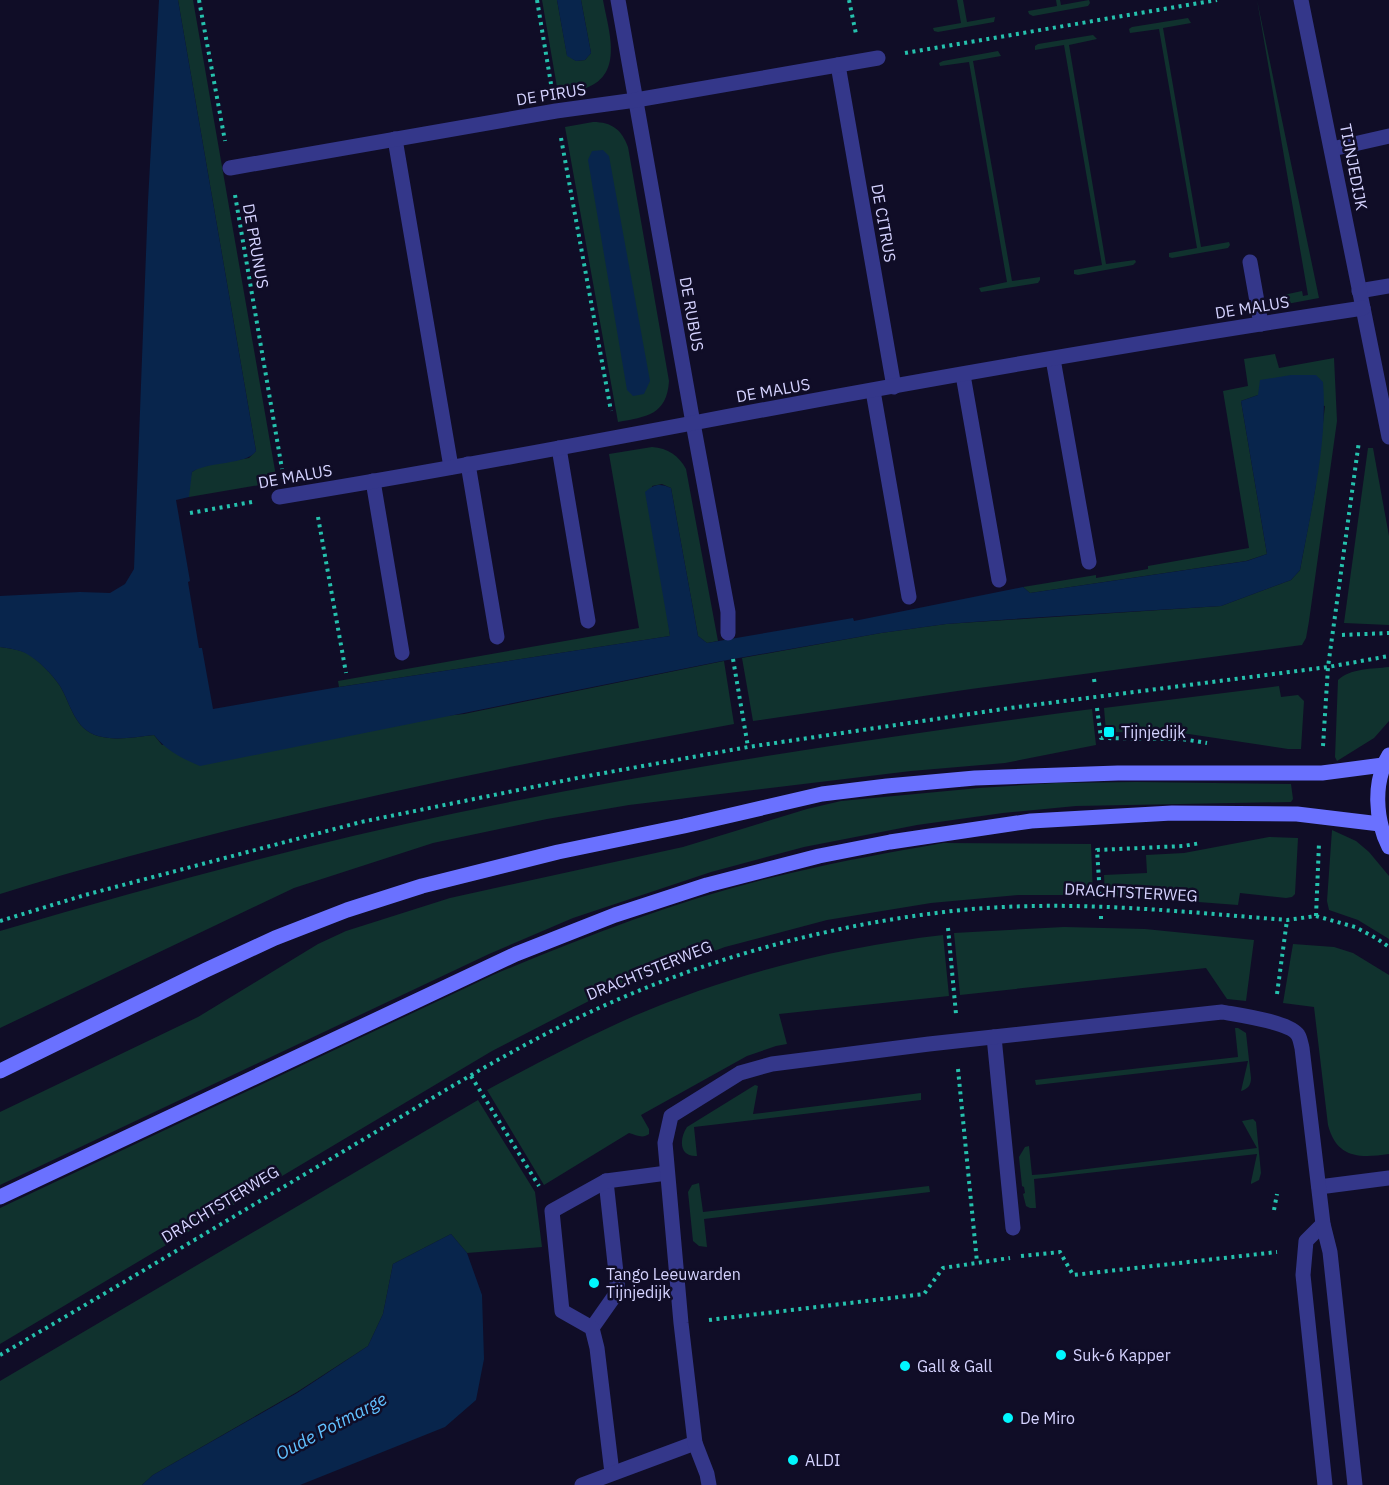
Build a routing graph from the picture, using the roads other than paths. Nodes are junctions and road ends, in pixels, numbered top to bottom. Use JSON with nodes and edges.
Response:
{"nodes":[{"id":1,"x":618,"y":0,"type":"edge"},
{"id":2,"x":1301,"y":0,"type":"edge"},
{"id":3,"x":878,"y":58,"type":"road end"},
{"id":4,"x":838,"y":65,"type":"junction"},
{"id":5,"x":636,"y":100,"type":"junction"},
{"id":6,"x":1389,"y":136,"type":"edge"},
{"id":7,"x":394,"y":139,"type":"junction"},
{"id":8,"x":1332,"y":149,"type":"junction"},
{"id":9,"x":230,"y":168,"type":"road end"},
{"id":10,"x":1250,"y":262,"type":"dead end"},
{"id":11,"x":1389,"y":286,"type":"edge"},
{"id":12,"x":1359,"y":291,"type":"junction"},
{"id":13,"x":1363,"y":308,"type":"junction"},
{"id":14,"x":1261,"y":324,"type":"junction"},
{"id":15,"x":1053,"y":359,"type":"junction"},
{"id":16,"x":963,"y":375,"type":"junction"},
{"id":17,"x":894,"y":387,"type":"junction"},
{"id":18,"x":873,"y":391,"type":"junction"},
{"id":19,"x":693,"y":423,"type":"junction"},
{"id":20,"x":1389,"y":437,"type":"edge"},
{"id":21,"x":559,"y":448,"type":"junction"},
{"id":22,"x":468,"y":464,"type":"junction"},
{"id":23,"x":451,"y":467,"type":"junction"},
{"id":24,"x":373,"y":481,"type":"junction"},
{"id":25,"x":283,"y":496,"type":"road end"},
{"id":26,"x":1089,"y":562,"type":"dead end"},
{"id":27,"x":999,"y":580,"type":"dead end"},
{"id":28,"x":909,"y":597,"type":"dead end"},
{"id":29,"x":588,"y":621,"type":"dead end"},
{"id":30,"x":728,"y":633,"type":"dead end"},
{"id":31,"x":497,"y":637,"type":"dead end"},
{"id":32,"x":402,"y":653,"type":"dead end"},
{"id":33,"x":1386,"y":760,"type":"edge"},
{"id":34,"x":1380,"y":824,"type":"junction"},
{"id":35,"x":1389,"y":847,"type":"edge"},
{"id":36,"x":994,"y":1037,"type":"junction"},
{"id":37,"x":0,"y":1071,"type":"edge"},
{"id":38,"x":667,"y":1173,"type":"junction"},
{"id":39,"x":1389,"y":1178,"type":"edge"},
{"id":40,"x":606,"y":1180,"type":"junction"},
{"id":41,"x":1319,"y":1187,"type":"junction"},
{"id":42,"x":0,"y":1197,"type":"edge"},
{"id":43,"x":1323,"y":1224,"type":"junction"},
{"id":44,"x":1013,"y":1228,"type":"dead end"},
{"id":45,"x":592,"y":1328,"type":"junction"},
{"id":46,"x":695,"y":1443,"type":"junction"},
{"id":47,"x":612,"y":1473,"type":"junction"},
{"id":48,"x":582,"y":1485,"type":"edge"},
{"id":49,"x":709,"y":1485,"type":"edge"},
{"id":50,"x":1325,"y":1485,"type":"edge"},
{"id":51,"x":1355,"y":1485,"type":"edge"}],
"edges":[{"from":1,"to":5,"type":"street","name":"DE RUBUS"},
{"from":2,"to":8,"type":"street","name":"TIJNJEDIJK"},
{"from":3,"to":4,"type":"street","name":"DE PIRUS"},
{"from":4,"to":5,"type":"street","name":"DE PIRUS"},
{"from":4,"to":17,"type":"street","name":"DE CITRUS"},
{"from":5,"to":7,"type":"street","name":"DE PIRUS"},
{"from":5,"to":19,"type":"street","name":"DE RUBUS"},
{"from":6,"to":8,"type":"street"},
{"from":7,"to":9,"type":"street","name":"DE PIRUS"},
{"from":7,"to":23,"type":"street"},
{"from":8,"to":12,"type":"street","name":"TIJNJEDIJK"},
{"from":10,"to":14,"type":"street"},
{"from":11,"to":12,"type":"street"},
{"from":12,"to":13,"type":"street","name":"TIJNJEDIJK"},
{"from":13,"to":14,"type":"street","name":"DE MALUS"},
{"from":13,"to":20,"type":"street","name":"TIJNJEDIJK"},
{"from":14,"to":15,"type":"street","name":"DE MALUS"},
{"from":15,"to":16,"type":"street","name":"DE MALUS"},
{"from":15,"to":26,"type":"street"},
{"from":16,"to":17,"type":"street","name":"DE MALUS"},
{"from":16,"to":27,"type":"street"},
{"from":17,"to":18,"type":"street","name":"DE MALUS"},
{"from":18,"to":19,"type":"street","name":"DE MALUS"},
{"from":18,"to":28,"type":"street"},
{"from":19,"to":21,"type":"street","name":"DE MALUS"},
{"from":19,"to":30,"type":"street","name":"DE RUBUS"},
{"from":21,"to":22,"type":"street","name":"DE MALUS"},
{"from":21,"to":29,"type":"street"},
{"from":22,"to":23,"type":"street","name":"DE MALUS"},
{"from":22,"to":31,"type":"street"},
{"from":23,"to":24,"type":"street","name":"DE MALUS"},
{"from":24,"to":25,"type":"street","name":"DE MALUS"},
{"from":24,"to":32,"type":"street"},
{"from":33,"to":34,"type":"main road"},
{"from":33,"to":37,"type":"main road"},
{"from":34,"to":35,"type":"main road"},
{"from":34,"to":42,"type":"main road"},
{"from":36,"to":38,"type":"street"},
{"from":36,"to":41,"type":"street"},
{"from":36,"to":44,"type":"street"},
{"from":38,"to":40,"type":"street"},
{"from":38,"to":46,"type":"street"},
{"from":39,"to":41,"type":"street"},
{"from":40,"to":45,"type":"street"},
{"from":40,"to":45,"type":"street"},
{"from":41,"to":43,"type":"street"},
{"from":43,"to":50,"type":"street"},
{"from":43,"to":51,"type":"street"},
{"from":45,"to":47,"type":"street"},
{"from":46,"to":47,"type":"street"},
{"from":46,"to":49,"type":"street"},
{"from":47,"to":48,"type":"street"}]}
